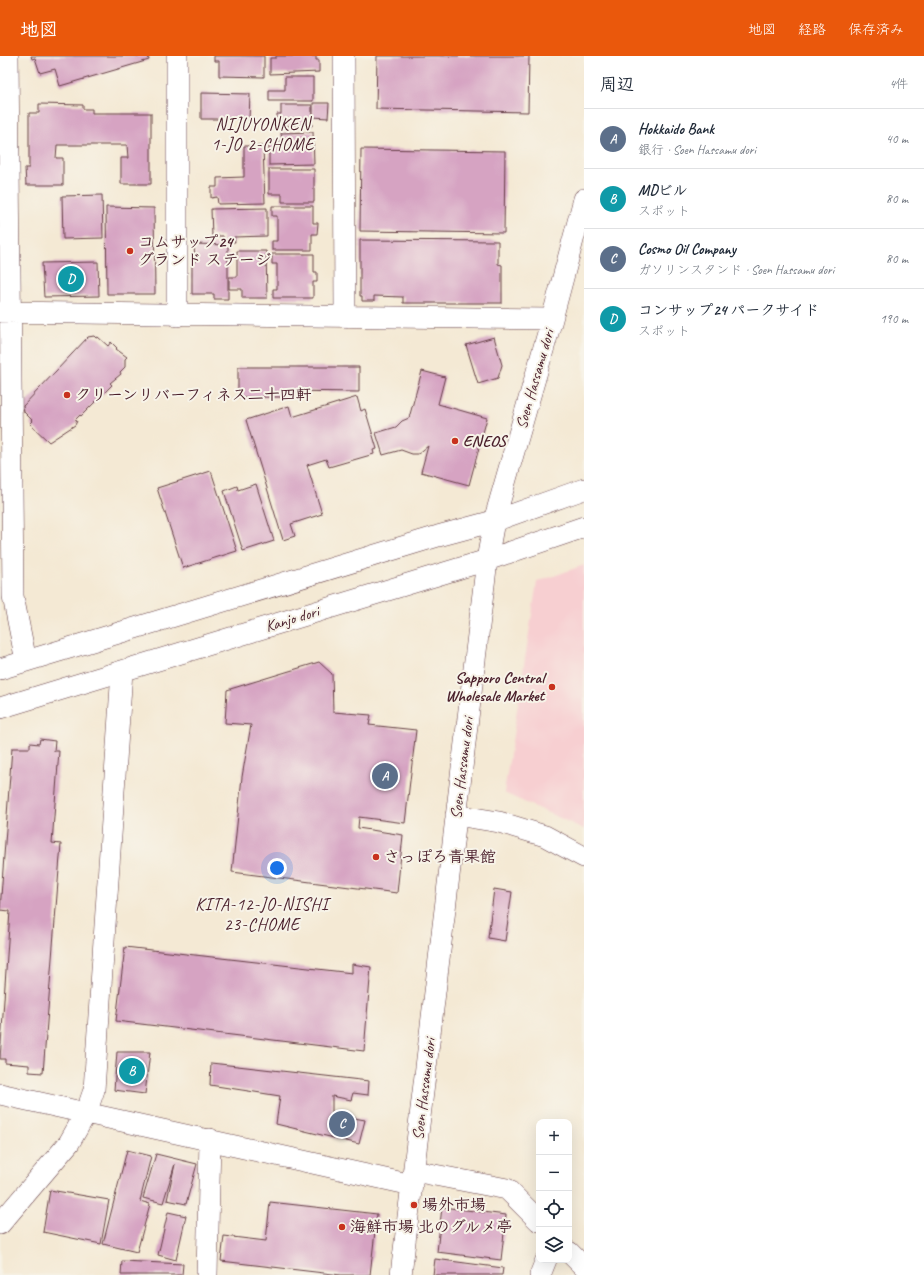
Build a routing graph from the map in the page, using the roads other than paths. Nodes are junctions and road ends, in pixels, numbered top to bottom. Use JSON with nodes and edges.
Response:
{"nodes":[{"id":1,"x":8,"y":56,"type":"edge"},
{"id":2,"x":177,"y":56,"type":"edge"},
{"id":3,"x":344,"y":56,"type":"edge"},
{"id":4,"x":4,"y":140,"type":"edge"},
{"id":5,"x":584,"y":199,"type":"edge"},
{"id":6,"x":5,"y":313,"type":"edge"},
{"id":7,"x":177,"y":316,"type":"junction"},
{"id":8,"x":345,"y":316,"type":"junction"},
{"id":9,"x":552,"y":319,"type":"junction"},
{"id":10,"x":584,"y":489,"type":"edge"},
{"id":11,"x":494,"y":521,"type":"junction"},
{"id":12,"x":584,"y":527,"type":"edge"},
{"id":13,"x":487,"y":560,"type":"junction"},
{"id":14,"x":26,"y":661,"type":"junction"},
{"id":15,"x":0,"y":670,"type":"edge"},
{"id":16,"x":122,"y":671,"type":"junction"},
{"id":17,"x":0,"y":708,"type":"edge"},
{"id":18,"x":456,"y":816,"type":"junction"},
{"id":19,"x":584,"y":857,"type":"edge"},
{"id":20,"x":0,"y":1094,"type":"edge"},
{"id":21,"x":86,"y":1113,"type":"junction"},
{"id":22,"x":210,"y":1139,"type":"junction"},
{"id":23,"x":413,"y":1178,"type":"junction"},
{"id":24,"x":536,"y":1218,"type":"edge"},
{"id":25,"x":0,"y":1224,"type":"edge"},
{"id":26,"x":572,"y":1255,"type":"edge"},
{"id":27,"x":545,"y":1263,"type":"edge"},
{"id":28,"x":584,"y":1267,"type":"edge"},
{"id":29,"x":207,"y":1275,"type":"edge"},
{"id":30,"x":401,"y":1275,"type":"edge"},
{"id":31,"x":540,"y":1275,"type":"edge"}],
"edges":[{"from":1,"to":4,"type":"street"},
{"from":2,"to":7,"type":"street"},
{"from":3,"to":8,"type":"street"},
{"from":4,"to":6,"type":"street"},
{"from":5,"to":9,"type":"street","name":"Soen Hassamu dori"},
{"from":6,"to":7,"type":"street"},
{"from":6,"to":14,"type":"street"},
{"from":7,"to":8,"type":"street"},
{"from":8,"to":9,"type":"street"},
{"from":9,"to":11,"type":"street","name":"Soen Hassamu dori"},
{"from":10,"to":11,"type":"street"},
{"from":11,"to":13,"type":"street","name":"Soen Hassamu dori"},
{"from":11,"to":14,"type":"street"},
{"from":12,"to":13,"type":"street","name":"Kanjo dori"},
{"from":13,"to":16,"type":"street","name":"Kanjo dori"},
{"from":13,"to":18,"type":"street","name":"Soen Hassamu dori"},
{"from":14,"to":15,"type":"street"},
{"from":16,"to":17,"type":"street","name":"Kanjo dori"},
{"from":16,"to":21,"type":"street"},
{"from":18,"to":19,"type":"street"},
{"from":18,"to":23,"type":"street","name":"Soen Hassamu dori"},
{"from":20,"to":21,"type":"street"},
{"from":21,"to":22,"type":"street"},
{"from":21,"to":25,"type":"street"},
{"from":22,"to":23,"type":"street"},
{"from":22,"to":29,"type":"street"},
{"from":23,"to":24,"type":"street"},
{"from":23,"to":30,"type":"street","name":"Soen Hassamu dori"},
{"from":26,"to":28,"type":"street"},
{"from":27,"to":31,"type":"street"}]}
